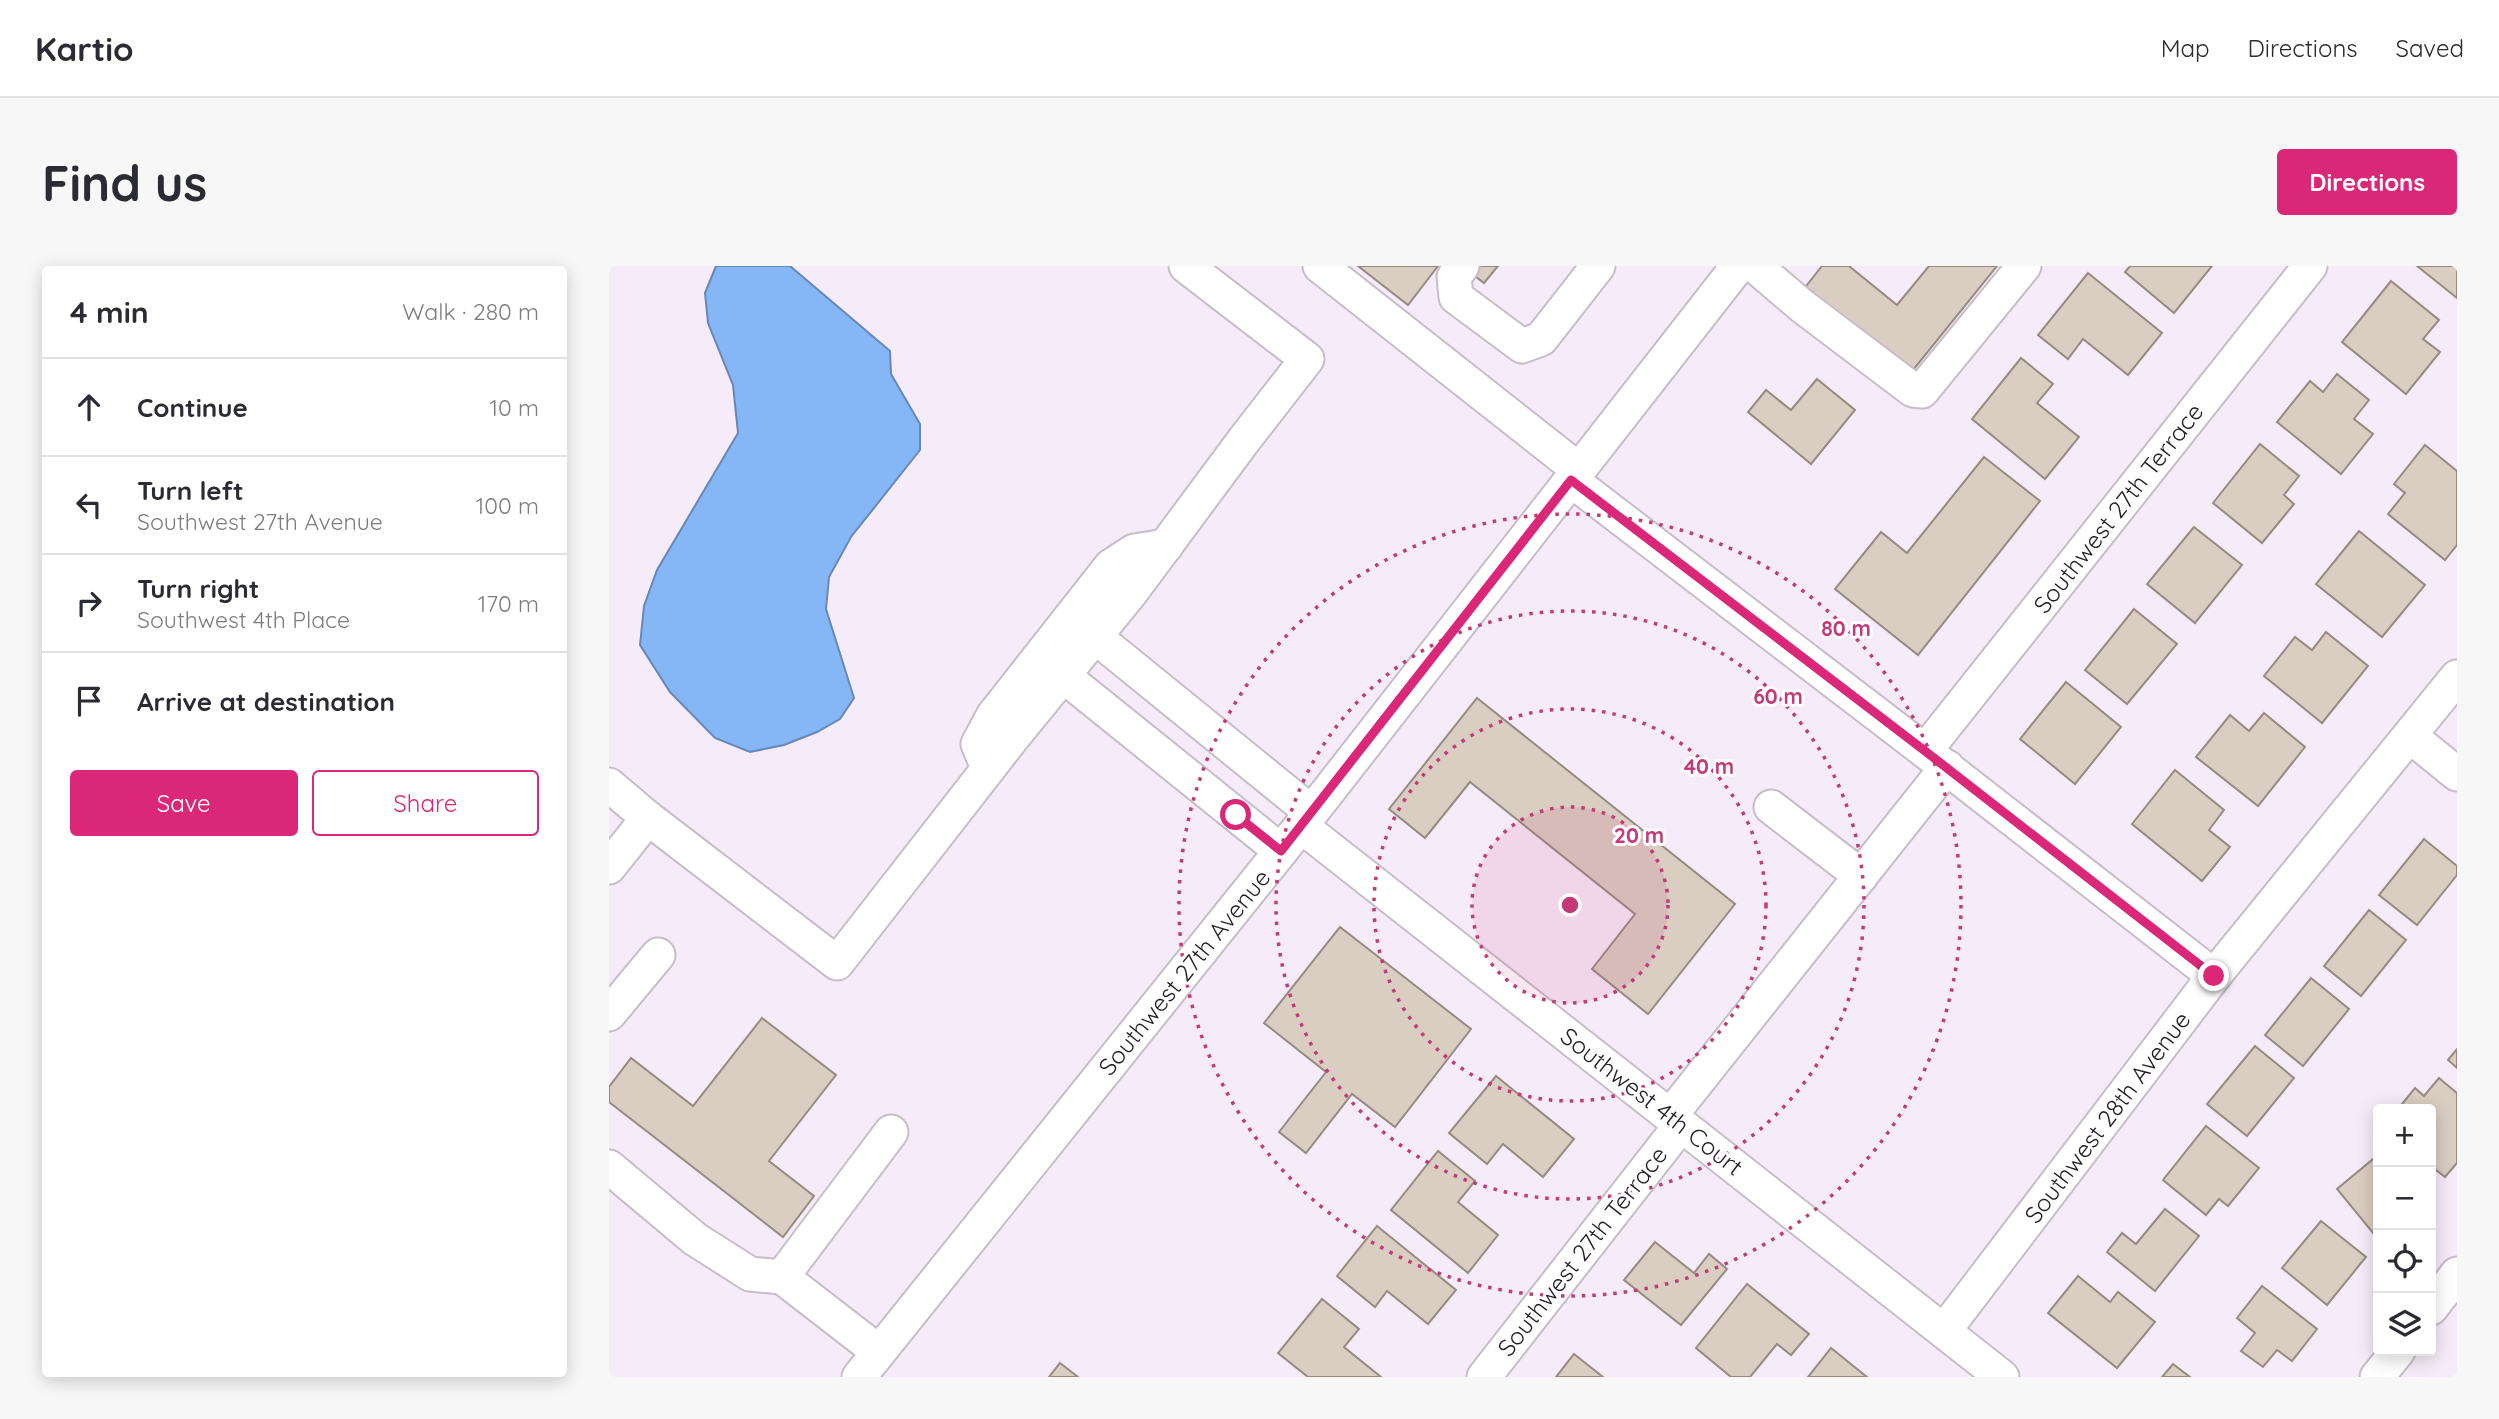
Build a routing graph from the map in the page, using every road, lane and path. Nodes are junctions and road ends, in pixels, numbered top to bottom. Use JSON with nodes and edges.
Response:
{"nodes":[{"id":1,"x":1186,"y":266,"type":"edge"},
{"id":2,"x":1320,"y":266,"type":"edge"},
{"id":3,"x":1461,"y":266,"type":"edge"},
{"id":4,"x":1598,"y":266,"type":"edge"},
{"id":5,"x":1738,"y":266,"type":"edge"},
{"id":6,"x":1755,"y":266,"type":"edge"},
{"id":7,"x":2024,"y":266,"type":"edge"},
{"id":8,"x":2310,"y":266,"type":"edge"},
{"id":9,"x":1575,"y":475,"type":"junction"},
{"id":10,"x":1083,"y":626,"type":"junction"},
{"id":11,"x":1051,"y":666,"type":"junction"},
{"id":12,"x":2457,"y":677,"type":"edge"},
{"id":13,"x":2410,"y":736,"type":"junction"},
{"id":14,"x":1936,"y":759,"type":"junction"},
{"id":15,"x":2457,"y":774,"type":"edge"},
{"id":16,"x":609,"y":785,"type":"edge"},
{"id":17,"x":1771,"y":807,"type":"dead end"},
{"id":18,"x":648,"y":818,"type":"junction"},
{"id":19,"x":1306,"y":819,"type":"junction"},
{"id":20,"x":1281,"y":851,"type":"junction"},
{"id":21,"x":609,"y":866,"type":"edge"},
{"id":22,"x":1861,"y":876,"type":"junction"},
{"id":23,"x":658,"y":955,"type":"dead end"},
{"id":24,"x":2214,"y":976,"type":"junction"},
{"id":25,"x":609,"y":1014,"type":"edge"},
{"id":26,"x":1676,"y":1121,"type":"junction"},
{"id":27,"x":891,"y":1132,"type":"dead end"},
{"id":28,"x":609,"y":1167,"type":"edge"},
{"id":29,"x":2457,"y":1274,"type":"edge"},
{"id":30,"x":782,"y":1277,"type":"junction"},
{"id":31,"x":2436,"y":1301,"type":"edge"},
{"id":32,"x":1944,"y":1331,"type":"junction"},
{"id":33,"x":2394,"y":1356,"type":"edge"},
{"id":34,"x":869,"y":1364,"type":"edge"},
{"id":35,"x":1484,"y":1377,"type":"edge"},
{"id":36,"x":2002,"y":1377,"type":"edge"},
{"id":37,"x":2377,"y":1377,"type":"edge"}],
"edges":[{"from":1,"to":10,"type":"street"},
{"from":2,"to":9,"type":"street"},
{"from":3,"to":4,"type":"street"},
{"from":5,"to":9,"type":"street","name":"Southwest 27th Avenue"},
{"from":6,"to":7,"type":"street"},
{"from":8,"to":14,"type":"street","name":"Southwest 27th Terrace"},
{"from":9,"to":14,"type":"street"},
{"from":9,"to":19,"type":"street","name":"Southwest 27th Avenue"},
{"from":10,"to":11,"type":"street"},
{"from":10,"to":19,"type":"street","name":"Southwest 4th Court"},
{"from":11,"to":18,"type":"street"},
{"from":11,"to":20,"type":"street"},
{"from":12,"to":13,"type":"street","name":"Southwest 28th Avenue"},
{"from":13,"to":15,"type":"street"},
{"from":13,"to":24,"type":"street","name":"Southwest 28th Avenue"},
{"from":14,"to":22,"type":"street","name":"Southwest 27th Terrace"},
{"from":14,"to":24,"type":"street"},
{"from":16,"to":18,"type":"street"},
{"from":17,"to":22,"type":"street"},
{"from":18,"to":21,"type":"street"},
{"from":19,"to":20,"type":"street","name":"Southwest 27th Avenue"},
{"from":19,"to":26,"type":"street","name":"Southwest 4th Court"},
{"from":20,"to":34,"type":"street","name":"Southwest 27th Avenue"},
{"from":22,"to":26,"type":"street","name":"Southwest 27th Terrace"},
{"from":23,"to":25,"type":"street"},
{"from":24,"to":32,"type":"street","name":"Southwest 28th Avenue"},
{"from":26,"to":32,"type":"street","name":"Southwest 4th Court"},
{"from":26,"to":35,"type":"street","name":"Southwest 27th Terrace"},
{"from":27,"to":30,"type":"street"},
{"from":28,"to":30,"type":"street"},
{"from":29,"to":31,"type":"street"},
{"from":30,"to":34,"type":"street"},
{"from":32,"to":36,"type":"street","name":"Southwest 4th Court"},
{"from":33,"to":37,"type":"street"}]}
